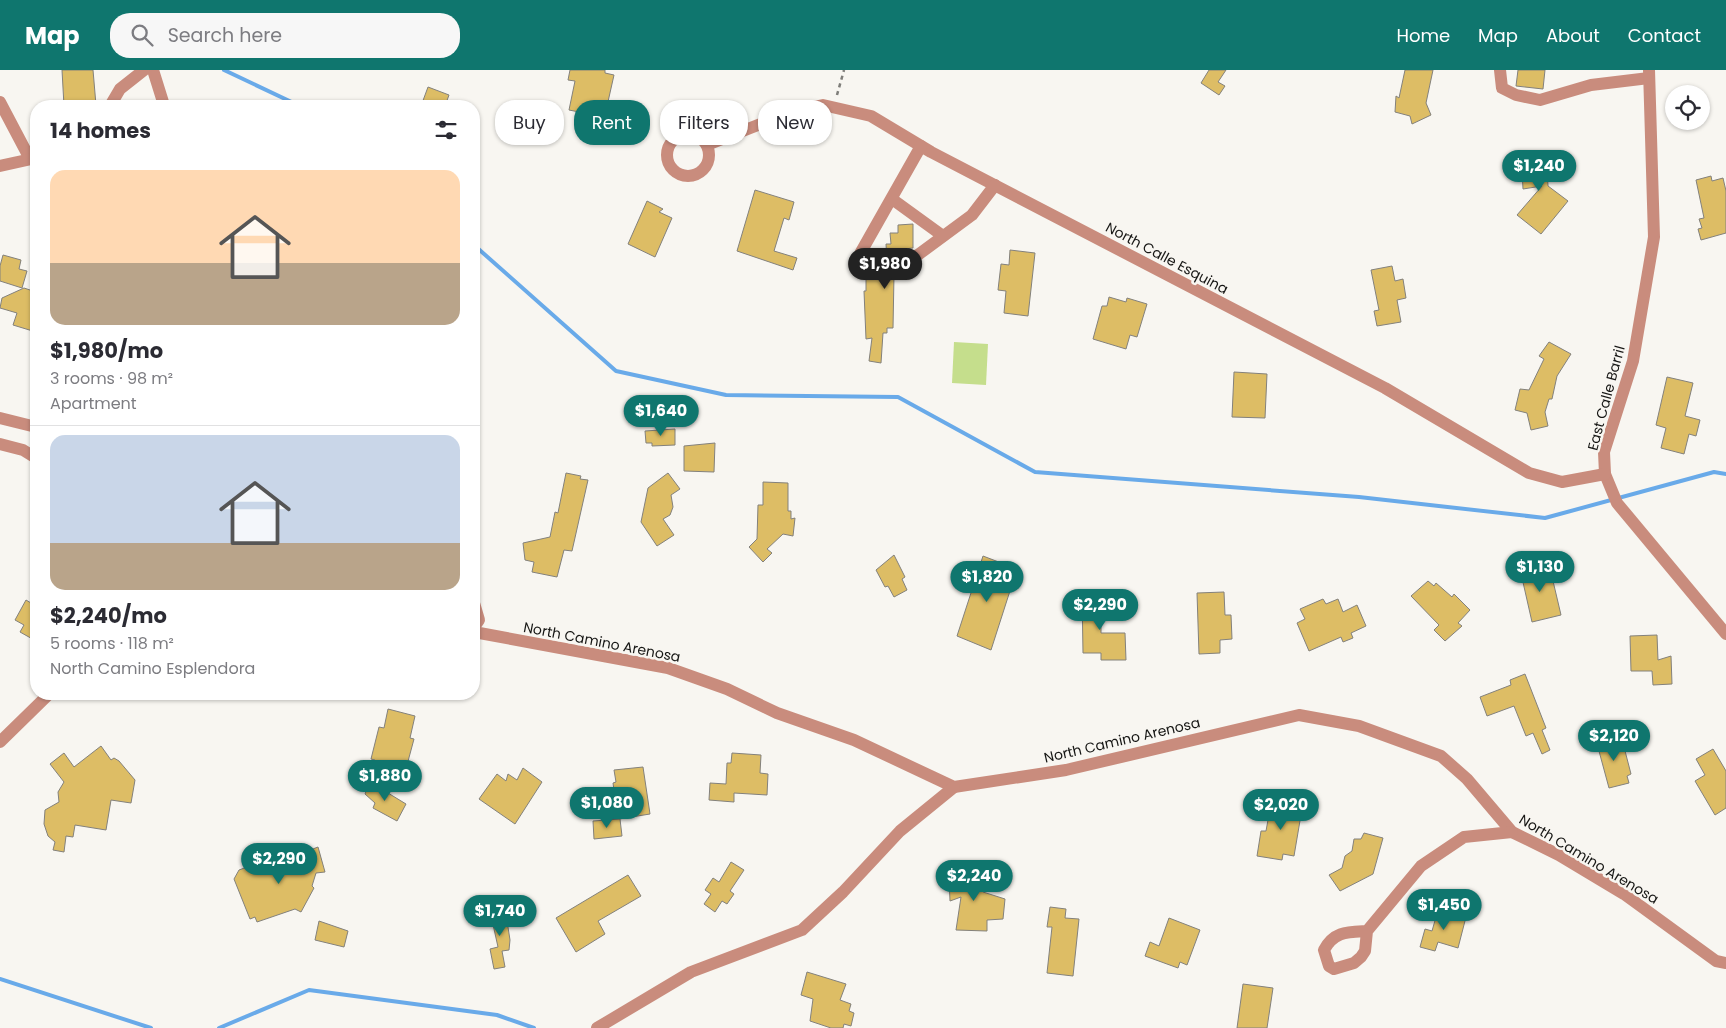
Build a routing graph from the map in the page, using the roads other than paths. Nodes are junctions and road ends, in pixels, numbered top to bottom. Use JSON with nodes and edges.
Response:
{"nodes":[{"id":1,"x":144,"y":70,"type":"edge"},
{"id":2,"x":153,"y":70,"type":"edge"},
{"id":3,"x":1500,"y":70,"type":"edge"},
{"id":4,"x":1649,"y":74,"type":"edge"},
{"id":5,"x":114,"y":100,"type":"edge"},
{"id":6,"x":162,"y":100,"type":"edge"},
{"id":7,"x":0,"y":102,"type":"edge"},
{"id":8,"x":748,"y":129,"type":"edge"},
{"id":9,"x":921,"y":146,"type":"junction"},
{"id":10,"x":30,"y":153,"type":"edge"},
{"id":11,"x":30,"y":159,"type":"edge"},
{"id":12,"x":0,"y":166,"type":"edge"},
{"id":13,"x":995,"y":185,"type":"junction"},
{"id":14,"x":892,"y":199,"type":"junction"},
{"id":15,"x":943,"y":236,"type":"junction"},
{"id":16,"x":861,"y":252,"type":"dead end"},
{"id":17,"x":915,"y":257,"type":"dead end"},
{"id":18,"x":0,"y":418,"type":"edge"},
{"id":19,"x":30,"y":426,"type":"edge"},
{"id":20,"x":0,"y":444,"type":"edge"},
{"id":21,"x":30,"y":454,"type":"edge"},
{"id":22,"x":1606,"y":474,"type":"junction"},
{"id":23,"x":480,"y":633,"type":"edge"},
{"id":24,"x":1726,"y":634,"type":"edge"},
{"id":25,"x":43,"y":700,"type":"edge"},
{"id":26,"x":0,"y":742,"type":"edge"},
{"id":27,"x":954,"y":787,"type":"junction"},
{"id":28,"x":1512,"y":832,"type":"junction"},
{"id":29,"x":1367,"y":931,"type":"dead end"},
{"id":30,"x":1726,"y":963,"type":"edge"},
{"id":31,"x":597,"y":1028,"type":"edge"}],
"edges":[{"from":1,"to":5,"type":"street"},
{"from":2,"to":6,"type":"street"},
{"from":3,"to":4,"type":"street"},
{"from":4,"to":22,"type":"street","name":"East Calle Barril"},
{"from":7,"to":10,"type":"street"},
{"from":8,"to":9,"type":"street","name":"North Calle Esquina"},
{"from":9,"to":13,"type":"street","name":"North Calle Esquina"},
{"from":9,"to":14,"type":"street"},
{"from":11,"to":12,"type":"street"},
{"from":13,"to":15,"type":"street"},
{"from":13,"to":22,"type":"street","name":"North Calle Esquina"},
{"from":14,"to":15,"type":"street"},
{"from":14,"to":16,"type":"street"},
{"from":15,"to":17,"type":"street"},
{"from":18,"to":19,"type":"street"},
{"from":20,"to":21,"type":"street"},
{"from":22,"to":24,"type":"street","name":"East Calle Barril"},
{"from":23,"to":27,"type":"street","name":"North Camino Arenosa"},
{"from":25,"to":26,"type":"street"},
{"from":27,"to":28,"type":"street","name":"North Camino Arenosa"},
{"from":27,"to":31,"type":"street"},
{"from":28,"to":29,"type":"street"},
{"from":28,"to":30,"type":"street","name":"North Camino Arenosa"}]}
